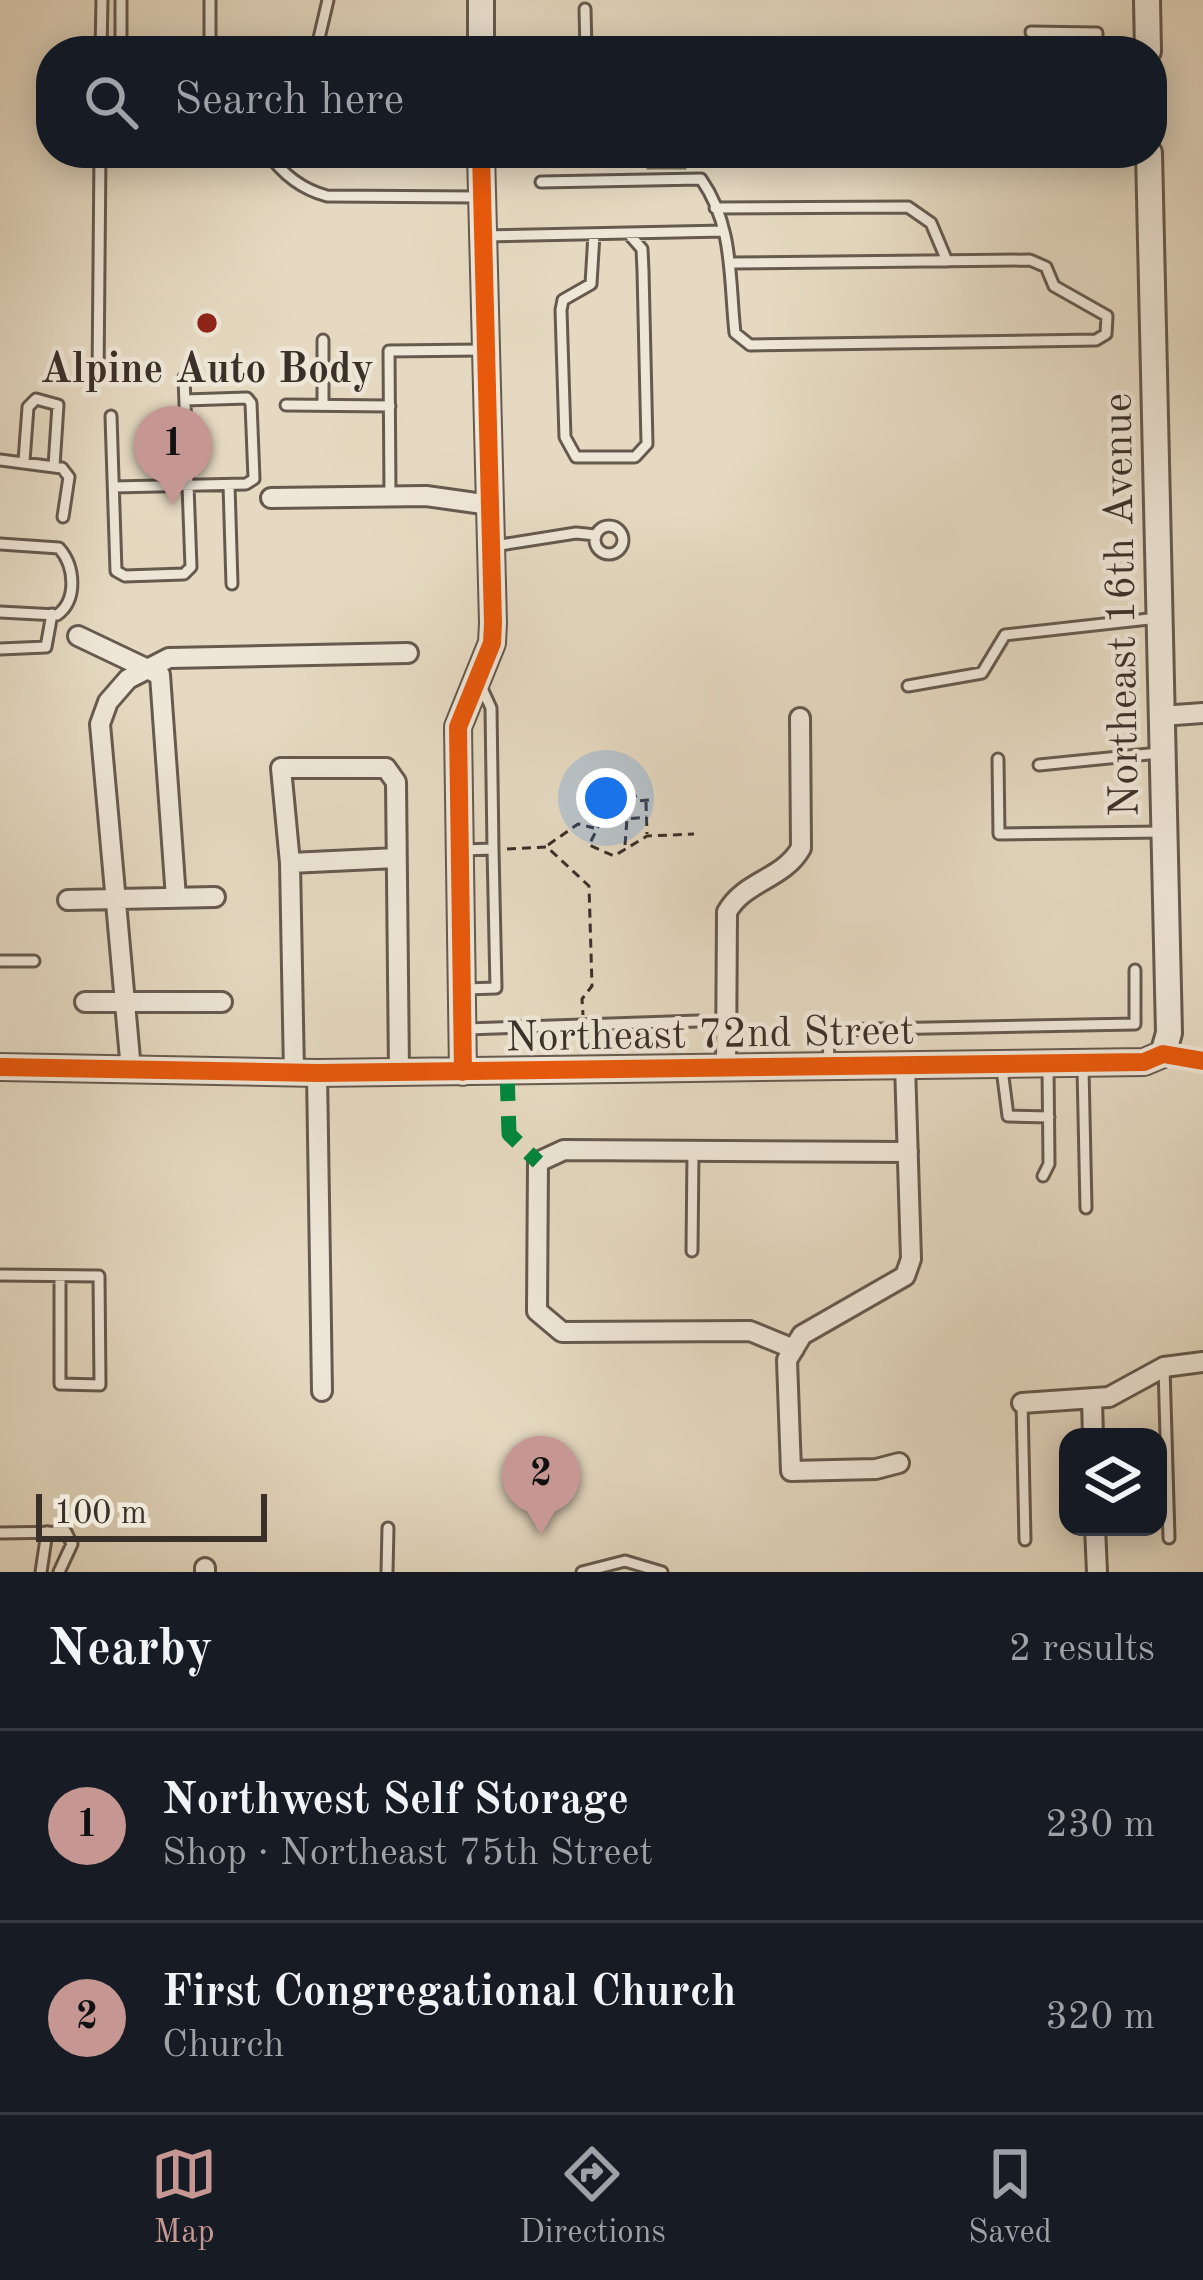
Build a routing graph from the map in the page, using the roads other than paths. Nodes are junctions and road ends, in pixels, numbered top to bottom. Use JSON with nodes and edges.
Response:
{"nodes":[{"id":1,"x":102,"y":0,"type":"edge"},
{"id":2,"x":121,"y":0,"type":"edge"},
{"id":3,"x":210,"y":0,"type":"edge"},
{"id":4,"x":328,"y":0,"type":"edge"},
{"id":5,"x":481,"y":0,"type":"edge"},
{"id":6,"x":1147,"y":0,"type":"edge"},
{"id":7,"x":585,"y":9,"type":"dead end"},
{"id":8,"x":1031,"y":32,"type":"dead end"},
{"id":9,"x":101,"y":36,"type":"edge"},
{"id":10,"x":122,"y":36,"type":"edge"},
{"id":11,"x":210,"y":36,"type":"edge"},
{"id":12,"x":320,"y":36,"type":"edge"},
{"id":13,"x":481,"y":36,"type":"edge"},
{"id":14,"x":586,"y":36,"type":"edge"},
{"id":15,"x":1097,"y":36,"type":"edge"},
{"id":16,"x":1148,"y":36,"type":"edge"},
{"id":17,"x":100,"y":168,"type":"edge"},
{"id":18,"x":282,"y":168,"type":"edge"},
{"id":19,"x":481,"y":168,"type":"edge"},
{"id":20,"x":1149,"y":168,"type":"edge"},
{"id":21,"x":541,"y":182,"type":"dead end"},
{"id":22,"x":482,"y":197,"type":"junction"},
{"id":23,"x":715,"y":208,"type":"junction"},
{"id":24,"x":724,"y":232,"type":"junction"},
{"id":25,"x":628,"y":233,"type":"junction"},
{"id":26,"x":594,"y":234,"type":"junction"},
{"id":27,"x":483,"y":236,"type":"junction"},
{"id":28,"x":947,"y":261,"type":"junction"},
{"id":29,"x":733,"y":263,"type":"junction"},
{"id":30,"x":323,"y":340,"type":"dead end"},
{"id":31,"x":486,"y":350,"type":"junction"},
{"id":32,"x":184,"y":377,"type":"dead end"},
{"id":33,"x":98,"y":379,"type":"dead end"},
{"id":34,"x":185,"y":400,"type":"junction"},
{"id":35,"x":286,"y":405,"type":"dead end"},
{"id":36,"x":322,"y":405,"type":"junction"},
{"id":37,"x":390,"y":406,"type":"junction"},
{"id":38,"x":111,"y":416,"type":"dead end"},
{"id":39,"x":0,"y":460,"type":"edge"},
{"id":40,"x":24,"y":461,"type":"junction"},
{"id":41,"x":54,"y":466,"type":"junction"},
{"id":42,"x":230,"y":484,"type":"junction"},
{"id":43,"x":188,"y":485,"type":"junction"},
{"id":44,"x":113,"y":487,"type":"junction"},
{"id":45,"x":390,"y":496,"type":"junction"},
{"id":46,"x":272,"y":498,"type":"dead end"},
{"id":47,"x":490,"y":505,"type":"junction"},
{"id":48,"x":63,"y":517,"type":"dead end"},
{"id":49,"x":596,"y":535,"type":"dead end"},
{"id":50,"x":0,"y":544,"type":"edge"},
{"id":51,"x":491,"y":547,"type":"junction"},
{"id":52,"x":232,"y":584,"type":"dead end"},
{"id":53,"x":0,"y":612,"type":"edge"},
{"id":54,"x":52,"y":614,"type":"junction"},
{"id":55,"x":1158,"y":618,"type":"junction"},
{"id":56,"x":79,"y":636,"type":"dead end"},
{"id":57,"x":0,"y":649,"type":"edge"},
{"id":58,"x":408,"y":653,"type":"dead end"},
{"id":59,"x":142,"y":669,"type":"junction"},
{"id":60,"x":477,"y":680,"type":"junction"},
{"id":61,"x":908,"y":686,"type":"dead end"},
{"id":62,"x":1203,"y":712,"type":"edge"},
{"id":63,"x":1161,"y":716,"type":"junction"},
{"id":64,"x":800,"y":718,"type":"dead end"},
{"id":65,"x":1162,"y":752,"type":"junction"},
{"id":66,"x":998,"y":759,"type":"dead end"},
{"id":67,"x":1039,"y":765,"type":"dead end"},
{"id":68,"x":1163,"y":832,"type":"junction"},
{"id":69,"x":493,"y":849,"type":"junction"},
{"id":70,"x":458,"y":850,"type":"junction"},
{"id":71,"x":396,"y":858,"type":"junction"},
{"id":72,"x":290,"y":863,"type":"junction"},
{"id":73,"x":215,"y":897,"type":"dead end"},
{"id":74,"x":176,"y":898,"type":"junction"},
{"id":75,"x":118,"y":899,"type":"junction"},
{"id":76,"x":68,"y":900,"type":"dead end"},
{"id":77,"x":0,"y":961,"type":"edge"},
{"id":78,"x":34,"y":961,"type":"dead end"},
{"id":79,"x":1135,"y":970,"type":"dead end"},
{"id":80,"x":461,"y":989,"type":"junction"},
{"id":81,"x":125,"y":1000,"type":"junction"},
{"id":82,"x":85,"y":1002,"type":"dead end"},
{"id":83,"x":222,"y":1002,"type":"dead end"},
{"id":84,"x":1135,"y":1008,"type":"junction"},
{"id":85,"x":1168,"y":1008,"type":"junction"},
{"id":86,"x":698,"y":1021,"type":"dead end"},
{"id":87,"x":462,"y":1029,"type":"junction"},
{"id":88,"x":1163,"y":1054,"type":"junction"},
{"id":89,"x":1203,"y":1061,"type":"edge"},
{"id":90,"x":1082,"y":1062,"type":"junction"},
{"id":91,"x":1048,"y":1063,"type":"junction"},
{"id":92,"x":1002,"y":1064,"type":"junction"},
{"id":93,"x":905,"y":1065,"type":"junction"},
{"id":94,"x":0,"y":1067,"type":"edge"},
{"id":95,"x":829,"y":1067,"type":"junction"},
{"id":96,"x":726,"y":1069,"type":"junction"},
{"id":97,"x":130,"y":1070,"type":"junction"},
{"id":98,"x":399,"y":1072,"type":"junction"},
{"id":99,"x":463,"y":1072,"type":"junction"},
{"id":100,"x":305,"y":1073,"type":"junction"},
{"id":101,"x":1049,"y":1117,"type":"junction"},
{"id":102,"x":693,"y":1152,"type":"junction"},
{"id":103,"x":908,"y":1152,"type":"junction"},
{"id":104,"x":1043,"y":1176,"type":"dead end"},
{"id":105,"x":1086,"y":1208,"type":"dead end"},
{"id":106,"x":692,"y":1251,"type":"dead end"},
{"id":107,"x":0,"y":1275,"type":"edge"},
{"id":108,"x":60,"y":1276,"type":"junction"},
{"id":109,"x":794,"y":1349,"type":"junction"},
{"id":110,"x":1203,"y":1362,"type":"edge"},
{"id":111,"x":1164,"y":1367,"type":"junction"},
{"id":112,"x":322,"y":1391,"type":"dead end"},
{"id":113,"x":1092,"y":1400,"type":"junction"},
{"id":114,"x":1022,"y":1403,"type":"joint"},
{"id":115,"x":1093,"y":1428,"type":"edge"},
{"id":116,"x":898,"y":1463,"type":"dead end"},
{"id":117,"x":388,"y":1528,"type":"dead end"},
{"id":118,"x":47,"y":1532,"type":"junction"},
{"id":119,"x":0,"y":1533,"type":"edge"},
{"id":120,"x":1095,"y":1536,"type":"edge"},
{"id":121,"x":1169,"y":1538,"type":"dead end"},
{"id":122,"x":1024,"y":1540,"type":"dead end"},
{"id":123,"x":625,"y":1566,"type":"edge"},
{"id":124,"x":40,"y":1572,"type":"edge"},
{"id":125,"x":58,"y":1572,"type":"edge"},
{"id":126,"x":387,"y":1572,"type":"edge"},
{"id":127,"x":582,"y":1572,"type":"edge"},
{"id":128,"x":662,"y":1572,"type":"edge"},
{"id":129,"x":1097,"y":1572,"type":"edge"}],
"edges":[{"from":1,"to":9,"type":"lane"},
{"from":2,"to":10,"type":"lane"},
{"from":3,"to":11,"type":"lane"},
{"from":4,"to":12,"type":"lane"},
{"from":5,"to":13,"type":"street"},
{"from":6,"to":16,"type":"street"},
{"from":7,"to":14,"type":"lane"},
{"from":8,"to":15,"type":"lane"},
{"from":17,"to":33,"type":"lane"},
{"from":18,"to":22,"type":"lane"},
{"from":19,"to":22,"type":"street"},
{"from":20,"to":55,"type":"street","name":"Northeast 16th Avenue"},
{"from":21,"to":23,"type":"lane"},
{"from":22,"to":27,"type":"street"},
{"from":23,"to":24,"type":"lane"},
{"from":23,"to":28,"type":"lane"},
{"from":24,"to":25,"type":"lane"},
{"from":24,"to":29,"type":"lane"},
{"from":25,"to":26,"type":"lane"},
{"from":25,"to":26,"type":"lane"},
{"from":26,"to":27,"type":"lane"},
{"from":27,"to":31,"type":"street"},
{"from":28,"to":29,"type":"lane"},
{"from":28,"to":29,"type":"lane"},
{"from":30,"to":36,"type":"lane"},
{"from":31,"to":37,"type":"lane"},
{"from":31,"to":47,"type":"street"},
{"from":32,"to":34,"type":"lane"},
{"from":34,"to":42,"type":"lane"},
{"from":34,"to":43,"type":"lane"},
{"from":35,"to":36,"type":"lane"},
{"from":36,"to":37,"type":"lane"},
{"from":37,"to":45,"type":"lane"},
{"from":38,"to":44,"type":"lane"},
{"from":39,"to":40,"type":"lane"},
{"from":40,"to":41,"type":"lane"},
{"from":40,"to":41,"type":"lane"},
{"from":41,"to":48,"type":"lane"},
{"from":42,"to":43,"type":"lane"},
{"from":42,"to":52,"type":"lane"},
{"from":43,"to":44,"type":"lane"},
{"from":43,"to":44,"type":"lane"},
{"from":45,"to":46,"type":"street"},
{"from":45,"to":47,"type":"street"},
{"from":47,"to":51,"type":"street"},
{"from":49,"to":51,"type":"lane"},
{"from":50,"to":54,"type":"lane"},
{"from":51,"to":60,"type":"street"},
{"from":53,"to":54,"type":"lane"},
{"from":54,"to":57,"type":"lane"},
{"from":55,"to":61,"type":"lane"},
{"from":55,"to":63,"type":"street","name":"Northeast 16th Avenue"},
{"from":56,"to":59,"type":"street"},
{"from":58,"to":59,"type":"street"},
{"from":59,"to":74,"type":"street"},
{"from":59,"to":75,"type":"street"},
{"from":60,"to":69,"type":"lane"},
{"from":60,"to":70,"type":"street"},
{"from":62,"to":63,"type":"street"},
{"from":63,"to":65,"type":"street","name":"Northeast 16th Avenue"},
{"from":64,"to":96,"type":"street"},
{"from":65,"to":67,"type":"lane"},
{"from":65,"to":68,"type":"street","name":"Northeast 16th Avenue"},
{"from":66,"to":68,"type":"lane"},
{"from":68,"to":85,"type":"street","name":"Northeast 16th Avenue"},
{"from":69,"to":70,"type":"lane"},
{"from":69,"to":80,"type":"lane"},
{"from":70,"to":80,"type":"street"},
{"from":71,"to":72,"type":"street"},
{"from":71,"to":72,"type":"street"},
{"from":71,"to":98,"type":"street"},
{"from":72,"to":100,"type":"street"},
{"from":73,"to":74,"type":"street"},
{"from":74,"to":75,"type":"street"},
{"from":75,"to":76,"type":"street"},
{"from":75,"to":81,"type":"street"},
{"from":77,"to":78,"type":"lane"},
{"from":79,"to":84,"type":"lane"},
{"from":80,"to":87,"type":"street"},
{"from":81,"to":82,"type":"street"},
{"from":81,"to":83,"type":"street"},
{"from":81,"to":97,"type":"street"},
{"from":84,"to":85,"type":"lane"},
{"from":84,"to":95,"type":"lane"},
{"from":85,"to":88,"type":"street","name":"Northeast 16th Avenue"},
{"from":86,"to":87,"type":"lane"},
{"from":87,"to":99,"type":"street"},
{"from":88,"to":89,"type":"street","name":"Northeast 72nd Street"},
{"from":88,"to":90,"type":"street","name":"Northeast 72nd Street"},
{"from":90,"to":91,"type":"street","name":"Northeast 72nd Street"},
{"from":90,"to":105,"type":"lane"},
{"from":91,"to":92,"type":"street","name":"Northeast 72nd Street"},
{"from":91,"to":101,"type":"lane"},
{"from":92,"to":93,"type":"street","name":"Northeast 72nd Street"},
{"from":92,"to":101,"type":"lane"},
{"from":93,"to":95,"type":"street","name":"Northeast 72nd Street"},
{"from":93,"to":103,"type":"street"},
{"from":94,"to":97,"type":"street","name":"Northeast 72nd Street"},
{"from":95,"to":96,"type":"street","name":"Northeast 72nd Street"},
{"from":96,"to":99,"type":"street","name":"Northeast 72nd Street"},
{"from":97,"to":100,"type":"street","name":"Northeast 72nd Street"},
{"from":98,"to":99,"type":"street","name":"Northeast 72nd Street"},
{"from":98,"to":100,"type":"street","name":"Northeast 72nd Street"},
{"from":100,"to":112,"type":"street"},
{"from":101,"to":104,"type":"lane"},
{"from":102,"to":103,"type":"street"},
{"from":102,"to":106,"type":"lane"},
{"from":102,"to":109,"type":"street"},
{"from":103,"to":109,"type":"street"},
{"from":107,"to":108,"type":"lane"},
{"from":108,"to":108,"type":"lane"},
{"from":109,"to":116,"type":"street"},
{"from":110,"to":111,"type":"street"},
{"from":111,"to":113,"type":"street"},
{"from":111,"to":121,"type":"lane"},
{"from":113,"to":114,"type":"street"},
{"from":113,"to":115,"type":"street"},
{"from":114,"to":122,"type":"lane"},
{"from":117,"to":126,"type":"lane"},
{"from":118,"to":119,"type":"lane"},
{"from":118,"to":124,"type":"lane"},
{"from":118,"to":125,"type":"lane"},
{"from":120,"to":129,"type":"street"},
{"from":123,"to":127,"type":"lane"},
{"from":123,"to":128,"type":"lane"}]}
